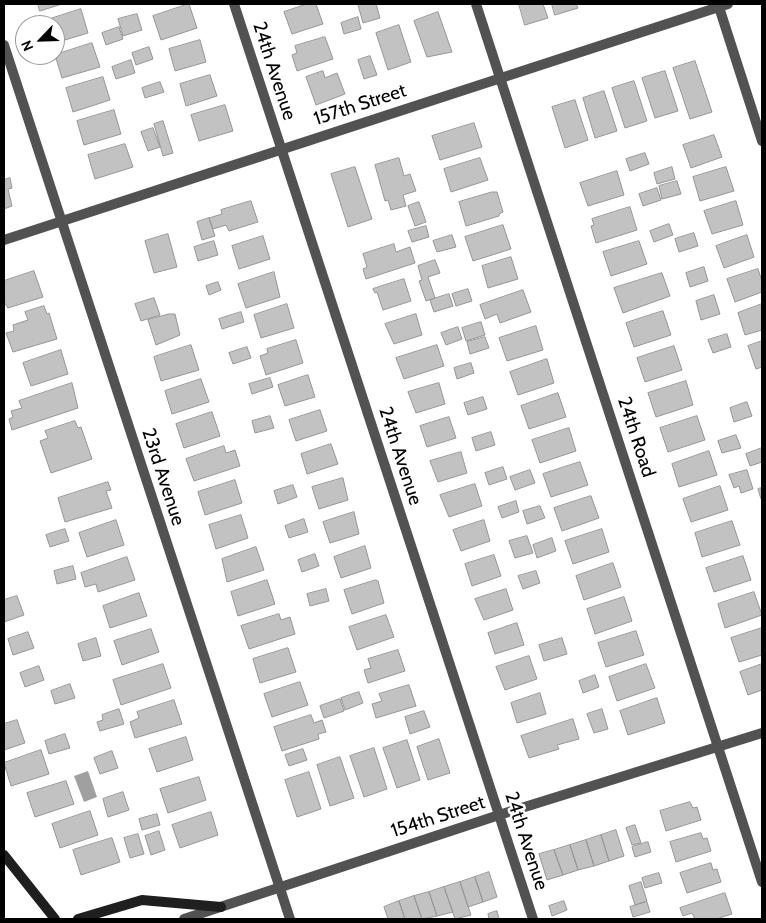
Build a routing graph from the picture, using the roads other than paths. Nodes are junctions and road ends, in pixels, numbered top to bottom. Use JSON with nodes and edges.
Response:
{"nodes":[{"id":1,"x":234,"y":4,"type":"edge"},
{"id":2,"x":476,"y":4,"type":"edge"},
{"id":3,"x":721,"y":5,"type":"edge"},
{"id":4,"x":4,"y":45,"type":"edge"},
{"id":5,"x":500,"y":78,"type":"junction"},
{"id":6,"x":762,"y":141,"type":"edge"},
{"id":7,"x":281,"y":149,"type":"junction"},
{"id":8,"x":60,"y":221,"type":"junction"},
{"id":9,"x":4,"y":240,"type":"edge"},
{"id":10,"x":762,"y":733,"type":"edge"},
{"id":11,"x":718,"y":748,"type":"junction"},
{"id":12,"x":499,"y":815,"type":"junction"},
{"id":13,"x":4,"y":855,"type":"edge"},
{"id":14,"x":762,"y":882,"type":"edge"},
{"id":15,"x":281,"y":887,"type":"junction"},
{"id":16,"x":221,"y":907,"type":"junction"},
{"id":17,"x":56,"y":919,"type":"edge"},
{"id":18,"x":78,"y":919,"type":"edge"},
{"id":19,"x":184,"y":919,"type":"edge"},
{"id":20,"x":290,"y":919,"type":"edge"},
{"id":21,"x":533,"y":919,"type":"edge"}],
"edges":[{"from":1,"to":7,"type":"street","name":"24th Avenue"},
{"from":2,"to":5,"type":"street","name":"24th Road"},
{"from":3,"to":5,"type":"street","name":"157th Street"},
{"from":3,"to":6,"type":"street"},
{"from":4,"to":8,"type":"street","name":"23rd Avenue"},
{"from":5,"to":7,"type":"street","name":"157th Street"},
{"from":5,"to":11,"type":"street","name":"24th Road"},
{"from":7,"to":8,"type":"street","name":"157th Street"},
{"from":7,"to":12,"type":"street","name":"24th Avenue"},
{"from":8,"to":9,"type":"street","name":"157th Street"},
{"from":8,"to":15,"type":"street","name":"23rd Avenue"},
{"from":10,"to":11,"type":"street","name":"154th Street"},
{"from":11,"to":12,"type":"street","name":"154th Street"},
{"from":11,"to":14,"type":"street","name":"24th Road"},
{"from":12,"to":15,"type":"street","name":"154th Street"},
{"from":12,"to":21,"type":"street","name":"24th Avenue"},
{"from":13,"to":17,"type":"street"},
{"from":15,"to":16,"type":"street","name":"154th Street"},
{"from":15,"to":20,"type":"street","name":"23rd Avenue"},
{"from":16,"to":18,"type":"street"},
{"from":16,"to":19,"type":"street","name":"154th Street"}]}
